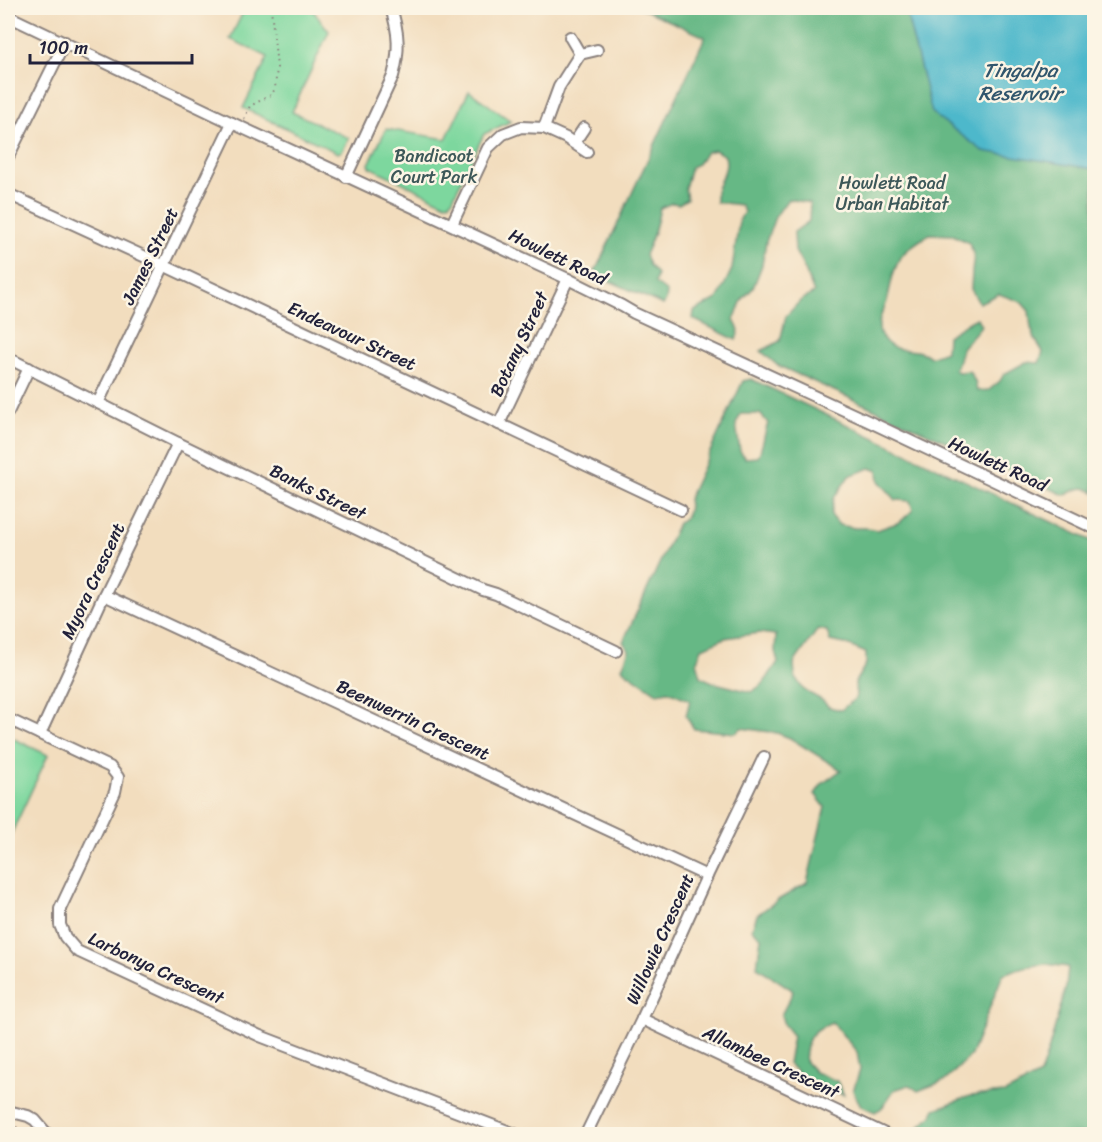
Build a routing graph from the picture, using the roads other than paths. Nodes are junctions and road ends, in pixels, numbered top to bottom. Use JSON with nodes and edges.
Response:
{"nodes":[{"id":1,"x":391,"y":8,"type":"edge"},
{"id":2,"x":8,"y":16,"type":"edge"},
{"id":3,"x":570,"y":37,"type":"dead end"},
{"id":4,"x":64,"y":42,"type":"junction"},
{"id":5,"x":597,"y":50,"type":"dead end"},
{"id":6,"x":580,"y":54,"type":"junction"},
{"id":7,"x":236,"y":125,"type":"junction"},
{"id":8,"x":544,"y":128,"type":"junction"},
{"id":9,"x":584,"y":128,"type":"dead end"},
{"id":10,"x":574,"y":143,"type":"junction"},
{"id":11,"x":587,"y":152,"type":"dead end"},
{"id":12,"x":8,"y":157,"type":"edge"},
{"id":13,"x":346,"y":177,"type":"junction"},
{"id":14,"x":8,"y":194,"type":"edge"},
{"id":15,"x":452,"y":224,"type":"junction"},
{"id":16,"x":163,"y":265,"type":"junction"},
{"id":17,"x":568,"y":279,"type":"junction"},
{"id":18,"x":8,"y":358,"type":"edge"},
{"id":19,"x":28,"y":368,"type":"junction"},
{"id":20,"x":98,"y":403,"type":"junction"},
{"id":21,"x":8,"y":412,"type":"edge"},
{"id":22,"x":499,"y":424,"type":"junction"},
{"id":23,"x":178,"y":443,"type":"junction"},
{"id":24,"x":681,"y":510,"type":"dead end"},
{"id":25,"x":1095,"y":528,"type":"edge"},
{"id":26,"x":104,"y":595,"type":"junction"},
{"id":27,"x":616,"y":651,"type":"dead end"},
{"id":28,"x":8,"y":719,"type":"edge"},
{"id":29,"x":40,"y":735,"type":"junction"},
{"id":30,"x":764,"y":757,"type":"dead end"},
{"id":31,"x":707,"y":876,"type":"junction"},
{"id":32,"x":642,"y":1019,"type":"junction"},
{"id":33,"x":8,"y":1111,"type":"edge"},
{"id":34,"x":47,"y":1134,"type":"edge"},
{"id":35,"x":515,"y":1134,"type":"edge"},
{"id":36,"x":586,"y":1134,"type":"edge"},
{"id":37,"x":885,"y":1134,"type":"edge"}],
"edges":[{"from":1,"to":13,"type":"street"},
{"from":2,"to":4,"type":"street","name":"Howlett Road"},
{"from":3,"to":6,"type":"street"},
{"from":4,"to":7,"type":"street","name":"Howlett Road"},
{"from":4,"to":12,"type":"street"},
{"from":5,"to":6,"type":"street"},
{"from":6,"to":8,"type":"street"},
{"from":7,"to":13,"type":"street","name":"Howlett Road"},
{"from":7,"to":16,"type":"street","name":"James Street"},
{"from":8,"to":10,"type":"street"},
{"from":8,"to":15,"type":"street"},
{"from":9,"to":10,"type":"street"},
{"from":10,"to":11,"type":"street"},
{"from":13,"to":15,"type":"street","name":"Howlett Road"},
{"from":14,"to":16,"type":"street","name":"Endeavour Street"},
{"from":15,"to":17,"type":"street","name":"Howlett Road"},
{"from":16,"to":20,"type":"street","name":"James Street"},
{"from":16,"to":22,"type":"street","name":"Endeavour Street"},
{"from":17,"to":22,"type":"street","name":"Botany Street"},
{"from":17,"to":25,"type":"street","name":"Howlett Road"},
{"from":18,"to":19,"type":"street","name":"Banks Street"},
{"from":19,"to":20,"type":"street","name":"Banks Street"},
{"from":19,"to":21,"type":"street"},
{"from":20,"to":23,"type":"street","name":"Banks Street"},
{"from":22,"to":24,"type":"street","name":"Endeavour Street"},
{"from":23,"to":26,"type":"street","name":"Myora Crescent"},
{"from":23,"to":27,"type":"street","name":"Banks Street"},
{"from":26,"to":29,"type":"street","name":"Myora Crescent"},
{"from":26,"to":31,"type":"street","name":"Beenwerrin Crescent"},
{"from":28,"to":29,"type":"street","name":"Larbonya Crescent"},
{"from":29,"to":35,"type":"street","name":"Larbonya Crescent"},
{"from":30,"to":31,"type":"street","name":"Willowie Crescent"},
{"from":31,"to":32,"type":"street","name":"Willowie Crescent"},
{"from":32,"to":36,"type":"street","name":"Willowie Crescent"},
{"from":32,"to":37,"type":"street","name":"Allambee Crescent"},
{"from":33,"to":34,"type":"street"}]}
